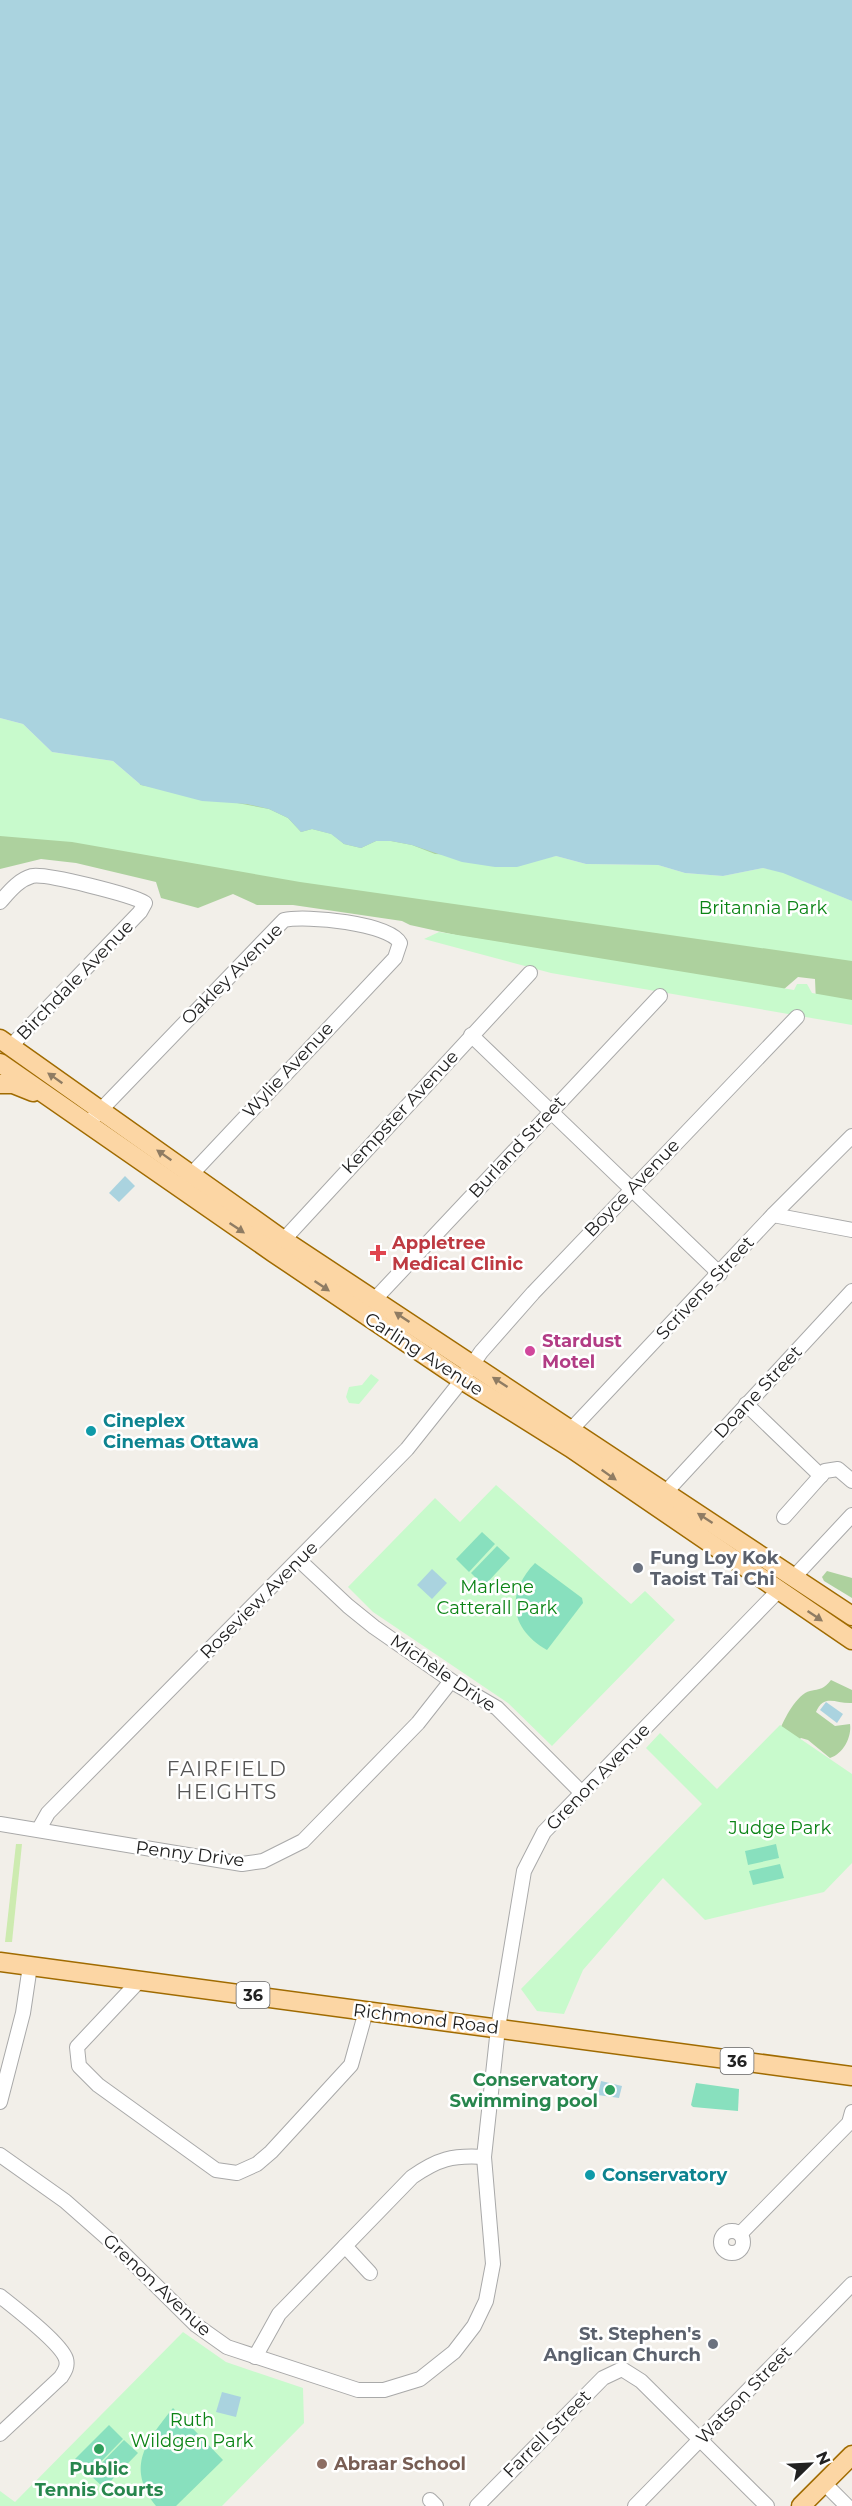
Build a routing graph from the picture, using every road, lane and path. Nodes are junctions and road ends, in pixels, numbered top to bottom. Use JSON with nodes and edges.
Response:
{"nodes":[{"id":1,"x":0,"y":902,"type":"edge"},
{"id":2,"x":399,"y":952,"type":"joint"},
{"id":3,"x":530,"y":973,"type":"dead end"},
{"id":4,"x":660,"y":996,"type":"dead end"},
{"id":5,"x":797,"y":1017,"type":"dead end"},
{"id":6,"x":471,"y":1035,"type":"junction"},
{"id":7,"x":3,"y":1048,"type":"edge"},
{"id":8,"x":0,"y":1063,"type":"edge"},
{"id":9,"x":0,"y":1084,"type":"edge"},
{"id":10,"x":59,"y":1103,"type":"junction"},
{"id":11,"x":551,"y":1111,"type":"junction"},
{"id":12,"x":94,"y":1117,"type":"junction"},
{"id":13,"x":852,"y":1136,"type":"edge"},
{"id":14,"x":191,"y":1174,"type":"junction"},
{"id":15,"x":178,"y":1188,"type":"junction"},
{"id":16,"x":630,"y":1190,"type":"junction"},
{"id":17,"x":773,"y":1215,"type":"junction"},
{"id":18,"x":852,"y":1230,"type":"edge"},
{"id":19,"x":278,"y":1246,"type":"junction"},
{"id":20,"x":720,"y":1274,"type":"junction"},
{"id":21,"x":852,"y":1291,"type":"edge"},
{"id":22,"x":375,"y":1299,"type":"junction"},
{"id":23,"x":473,"y":1364,"type":"junction"},
{"id":24,"x":462,"y":1380,"type":"junction"},
{"id":25,"x":746,"y":1404,"type":"junction"},
{"id":26,"x":566,"y":1435,"type":"junction"},
{"id":27,"x":821,"y":1476,"type":"junction"},
{"id":28,"x":852,"y":1481,"type":"edge"},
{"id":29,"x":665,"y":1493,"type":"junction"},
{"id":30,"x":852,"y":1515,"type":"edge"},
{"id":31,"x":784,"y":1517,"type":"dead end"},
{"id":32,"x":299,"y":1560,"type":"junction"},
{"id":33,"x":795,"y":1576,"type":"junction"},
{"id":34,"x":778,"y":1591,"type":"junction"},
{"id":35,"x":852,"y":1616,"type":"edge"},
{"id":36,"x":852,"y":1641,"type":"edge"},
{"id":37,"x":451,"y":1681,"type":"junction"},
{"id":38,"x":581,"y":1792,"type":"junction"},
{"id":39,"x":0,"y":1824,"type":"edge"},
{"id":40,"x":39,"y":1829,"type":"junction"},
{"id":41,"x":0,"y":1962,"type":"edge"},
{"id":42,"x":30,"y":1966,"type":"junction"},
{"id":43,"x":140,"y":1980,"type":"junction"},
{"id":44,"x":366,"y":2011,"type":"junction"},
{"id":45,"x":498,"y":2028,"type":"junction"},
{"id":46,"x":852,"y":2076,"type":"edge"},
{"id":47,"x":0,"y":2102,"type":"edge"},
{"id":48,"x":852,"y":2112,"type":"edge"},
{"id":49,"x":0,"y":2155,"type":"edge"},
{"id":50,"x":484,"y":2157,"type":"junction"},
{"id":51,"x":740,"y":2234,"type":"dead end"},
{"id":52,"x":345,"y":2246,"type":"junction"},
{"id":53,"x":370,"y":2273,"type":"dead end"},
{"id":54,"x":852,"y":2284,"type":"edge"},
{"id":55,"x":0,"y":2296,"type":"edge"},
{"id":56,"x":255,"y":2357,"type":"junction"},
{"id":57,"x":0,"y":2434,"type":"edge"},
{"id":58,"x":700,"y":2441,"type":"junction"},
{"id":59,"x":852,"y":2455,"type":"edge"},
{"id":60,"x":824,"y":2483,"type":"junction"},
{"id":61,"x":477,"y":2506,"type":"edge"},
{"id":62,"x":635,"y":2506,"type":"edge"},
{"id":63,"x":767,"y":2506,"type":"edge"},
{"id":64,"x":801,"y":2506,"type":"edge"},
{"id":65,"x":847,"y":2506,"type":"edge"}],
"edges":[{"from":1,"to":7,"type":"street","name":"Birchdale Avenue"},
{"from":2,"to":12,"type":"street","name":"Oakley Avenue"},
{"from":2,"to":14,"type":"street","name":"Wylie Avenue"},
{"from":3,"to":6,"type":"street","name":"Kempster Avenue"},
{"from":4,"to":11,"type":"street","name":"Burland Street"},
{"from":5,"to":16,"type":"street","name":"Boyce Avenue"},
{"from":6,"to":11,"type":"street"},
{"from":6,"to":19,"type":"street","name":"Kempster Avenue"},
{"from":12,"to":7,"type":"main road","name":"Carling Avenue","one_way":true},
{"from":8,"to":10,"type":"main road","name":"Carling Avenue"},
{"from":9,"to":10,"type":"main road"},
{"from":10,"to":12,"type":"main road","name":"Carling Avenue"},
{"from":11,"to":16,"type":"street"},
{"from":11,"to":22,"type":"street","name":"Burland Street"},
{"from":14,"to":12,"type":"main road","name":"Carling Avenue","one_way":true},
{"from":12,"to":15,"type":"main road","name":"Carling Avenue"},
{"from":13,"to":17,"type":"street","name":"Scrivens Street"},
{"from":14,"to":15,"type":"street","name":"Wylie Avenue"},
{"from":14,"to":19,"type":"main road","name":"Carling Avenue"},
{"from":15,"to":19,"type":"main road","name":"Carling Avenue","one_way":true},
{"from":16,"to":20,"type":"street"},
{"from":16,"to":23,"type":"street","name":"Boyce Avenue"},
{"from":17,"to":18,"type":"street"},
{"from":17,"to":20,"type":"street","name":"Scrivens Street"},
{"from":19,"to":22,"type":"main road","name":"Carling Avenue"},
{"from":19,"to":24,"type":"main road","name":"Carling Avenue","one_way":true},
{"from":20,"to":26,"type":"street","name":"Scrivens Street"},
{"from":21,"to":25,"type":"street","name":"Doane Street"},
{"from":23,"to":22,"type":"main road","name":"Carling Avenue","one_way":true},
{"from":23,"to":24,"type":"street","name":"Roseview Avenue"},
{"from":26,"to":23,"type":"main road","name":"Carling Avenue","one_way":true},
{"from":24,"to":26,"type":"main road","name":"Carling Avenue"},
{"from":24,"to":32,"type":"street","name":"Roseview Avenue"},
{"from":25,"to":27,"type":"street"},
{"from":25,"to":29,"type":"street","name":"Doane Street"},
{"from":26,"to":29,"type":"main road","name":"Carling Avenue"},
{"from":26,"to":34,"type":"main road","name":"Carling Avenue","one_way":true},
{"from":27,"to":28,"type":"street"},
{"from":27,"to":31,"type":"street"},
{"from":33,"to":29,"type":"main road","name":"Carling Avenue","one_way":true},
{"from":30,"to":33,"type":"street"},
{"from":32,"to":37,"type":"street","name":"Michèle Drive"},
{"from":32,"to":40,"type":"street","name":"Roseview Avenue"},
{"from":33,"to":35,"type":"main road","name":"Carling Avenue"},
{"from":34,"to":36,"type":"main road","name":"Carling Avenue","one_way":true},
{"from":34,"to":38,"type":"street","name":"Grenon Avenue"},
{"from":37,"to":38,"type":"street","name":"Michèle Drive"},
{"from":37,"to":40,"type":"street","name":"Penny Drive"},
{"from":38,"to":45,"type":"street","name":"Grenon Avenue"},
{"from":39,"to":40,"type":"street","name":"Penny Drive"},
{"from":41,"to":42,"type":"main road","name":"Richmond Road","number":"36"},
{"from":42,"to":43,"type":"main road","name":"Richmond Road","number":"36"},
{"from":42,"to":47,"type":"street"},
{"from":43,"to":44,"type":"main road","name":"Richmond Road","number":"36"},
{"from":43,"to":44,"type":"street"},
{"from":44,"to":45,"type":"main road","name":"Richmond Road","number":"36"},
{"from":45,"to":46,"type":"main road","name":"Richmond Road","number":"36"},
{"from":45,"to":50,"type":"street","name":"Grenon Avenue"},
{"from":48,"to":51,"type":"street"},
{"from":49,"to":56,"type":"street","name":"Grenon Avenue"},
{"from":50,"to":52,"type":"street"},
{"from":50,"to":56,"type":"street","name":"Grenon Avenue"},
{"from":52,"to":53,"type":"street"},
{"from":52,"to":56,"type":"street"},
{"from":54,"to":58,"type":"street","name":"Watson Street"},
{"from":55,"to":57,"type":"street"},
{"from":58,"to":61,"type":"street","name":"Farrell Street"},
{"from":58,"to":62,"type":"street","name":"Watson Street"},
{"from":58,"to":63,"type":"street"},
{"from":59,"to":60,"type":"main road"},
{"from":60,"to":64,"type":"main road"},
{"from":60,"to":65,"type":"street"}]}
